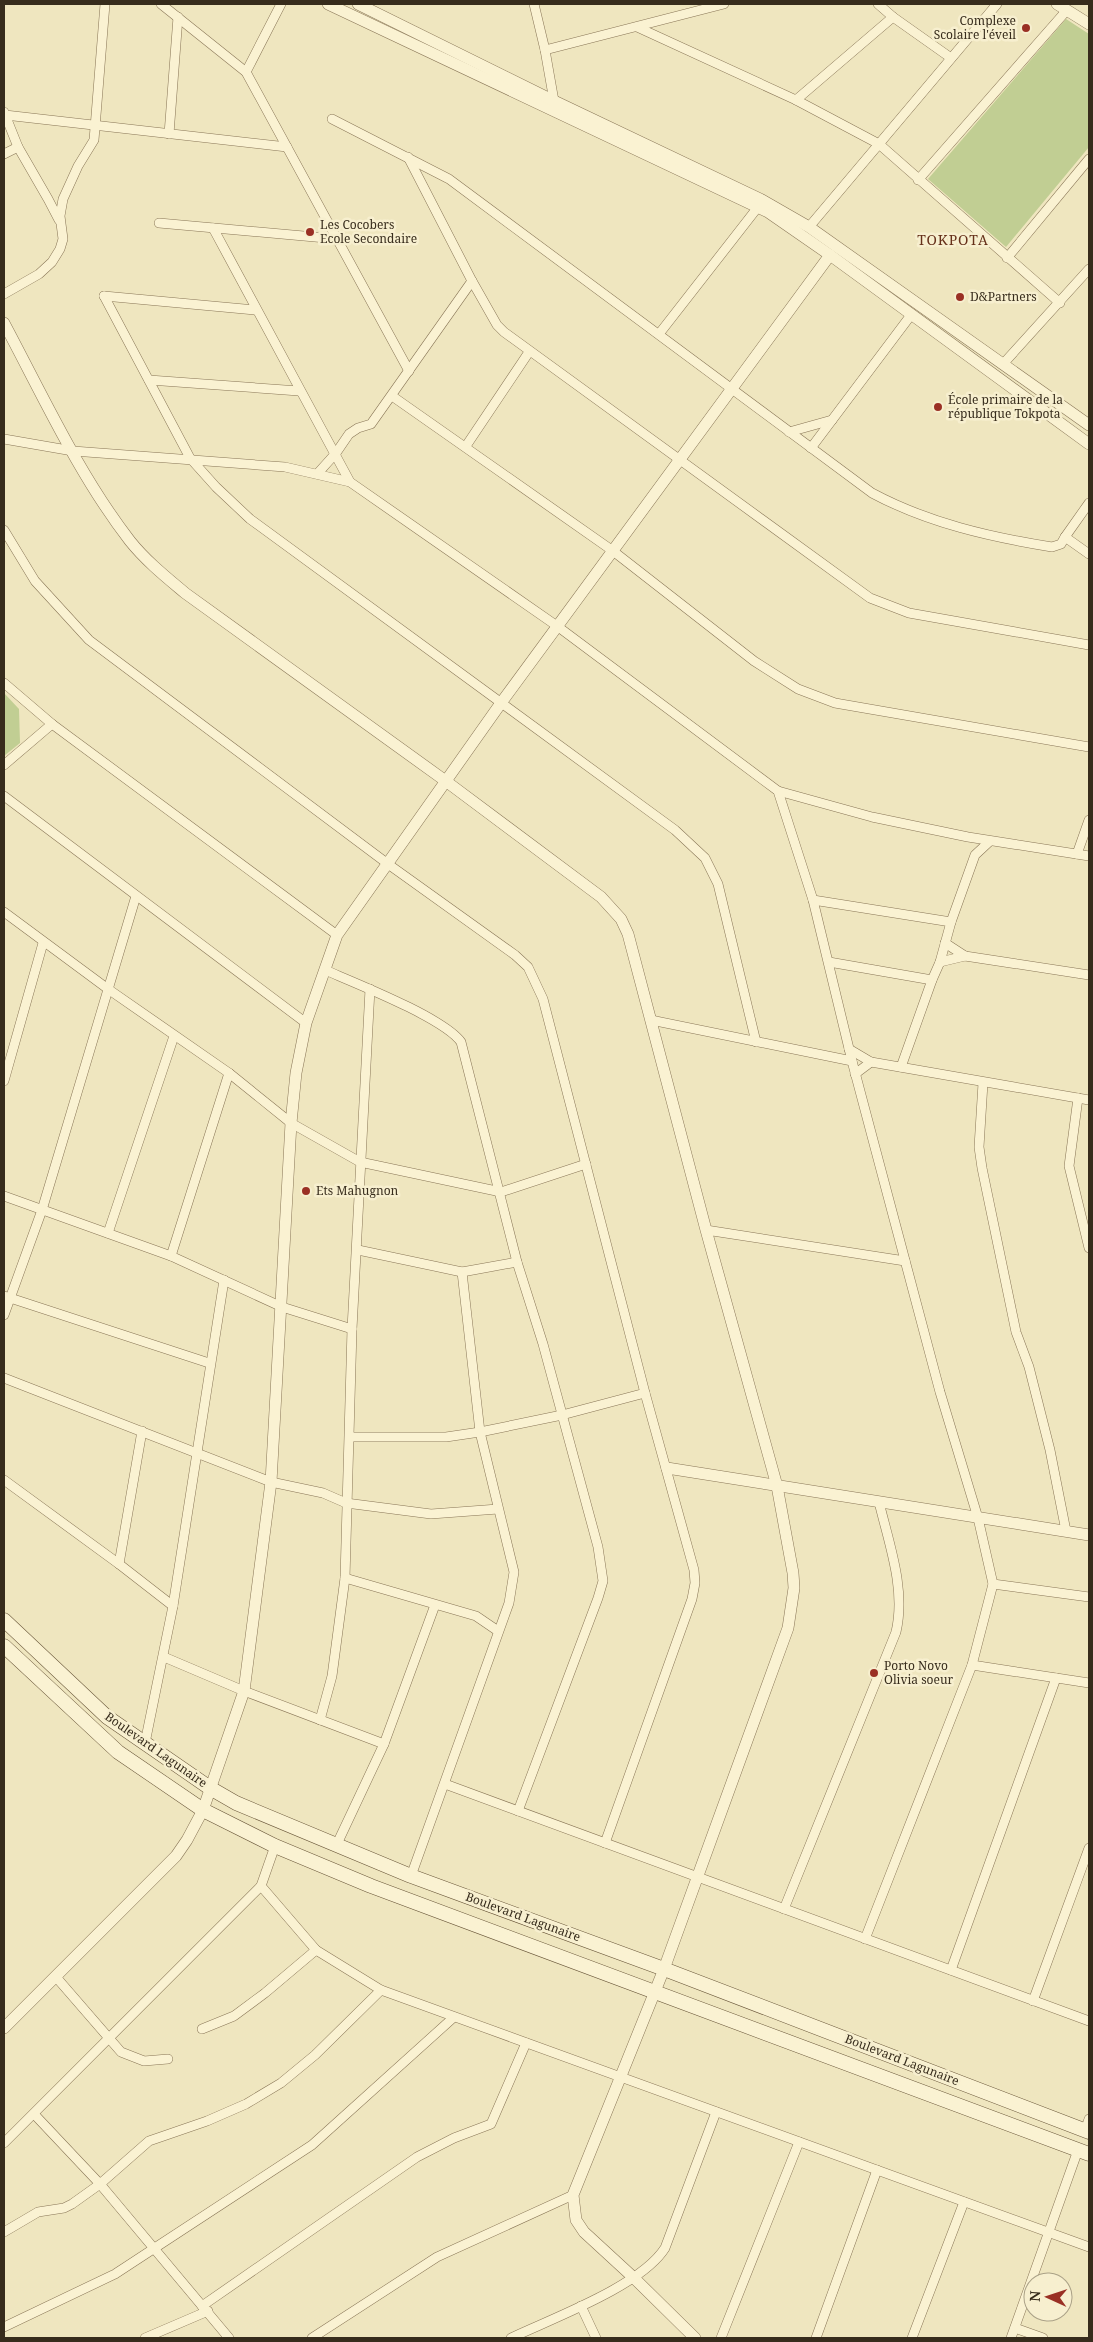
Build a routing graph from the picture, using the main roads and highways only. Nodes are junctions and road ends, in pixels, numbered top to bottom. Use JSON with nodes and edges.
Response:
{"nodes":[{"id":1,"x":4,"y":1620,"type":"edge"},
{"id":2,"x":4,"y":1646,"type":"edge"},
{"id":3,"x":1088,"y":2127,"type":"edge"},
{"id":4,"x":1084,"y":2152,"type":"edge"}],
"edges":[{"from":1,"to":3,"type":"main road","name":"Boulevard Lagunaire"},
{"from":2,"to":4,"type":"main road","name":"Boulevard Lagunaire"}]}
